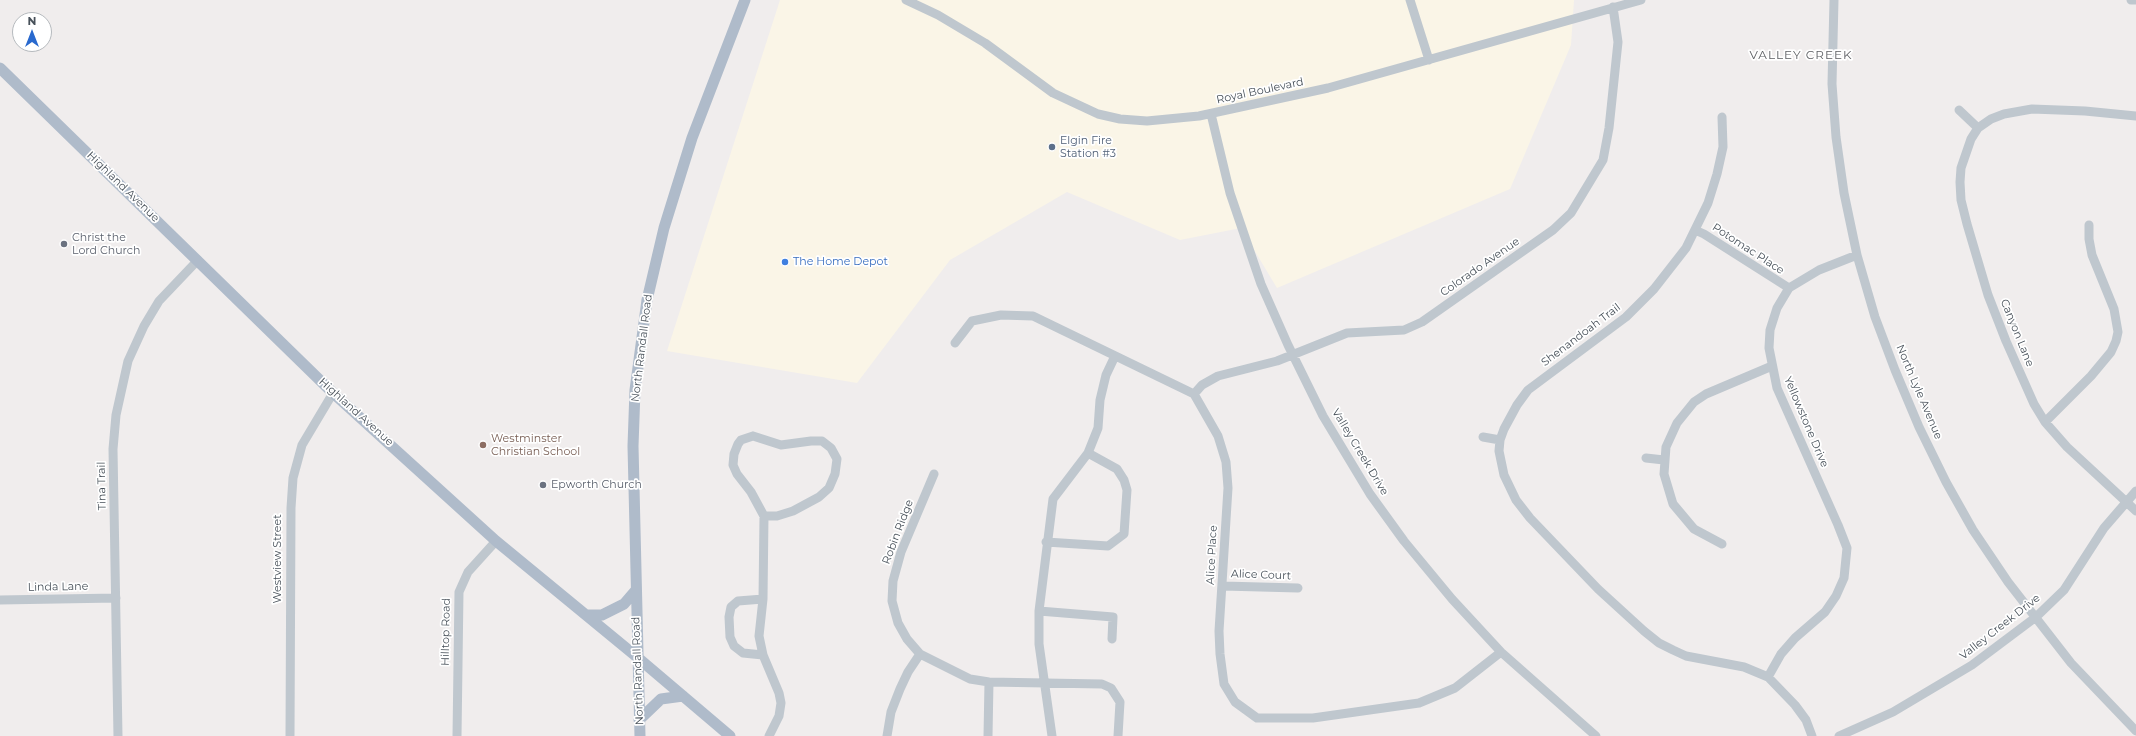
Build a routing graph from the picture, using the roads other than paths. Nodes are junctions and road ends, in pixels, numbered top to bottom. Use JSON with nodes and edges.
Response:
{"nodes":[{"id":1,"x":745,"y":0,"type":"edge"},
{"id":2,"x":906,"y":0,"type":"edge"},
{"id":3,"x":1410,"y":0,"type":"edge"},
{"id":4,"x":1641,"y":0,"type":"edge"},
{"id":5,"x":1834,"y":0,"type":"edge"},
{"id":6,"x":2132,"y":0,"type":"edge"},
{"id":7,"x":2136,"y":0,"type":"edge"},
{"id":8,"x":1613,"y":7,"type":"junction"},
{"id":9,"x":1428,"y":60,"type":"junction"},
{"id":10,"x":0,"y":68,"type":"edge"},
{"id":11,"x":1959,"y":110,"type":"dead end"},
{"id":12,"x":1211,"y":114,"type":"junction"},
{"id":13,"x":2136,"y":116,"type":"edge"},
{"id":14,"x":1722,"y":117,"type":"dead end"},
{"id":15,"x":1978,"y":128,"type":"junction"},
{"id":16,"x":2089,"y":225,"type":"dead end"},
{"id":17,"x":1695,"y":230,"type":"junction"},
{"id":18,"x":1857,"y":255,"type":"junction"},
{"id":19,"x":198,"y":260,"type":"junction"},
{"id":20,"x":1789,"y":288,"type":"junction"},
{"id":21,"x":955,"y":343,"type":"dead end"},
{"id":22,"x":1293,"y":354,"type":"junction"},
{"id":23,"x":1115,"y":356,"type":"junction"},
{"id":24,"x":1772,"y":366,"type":"junction"},
{"id":25,"x":333,"y":393,"type":"junction"},
{"id":26,"x":1194,"y":394,"type":"junction"},
{"id":27,"x":2045,"y":422,"type":"junction"},
{"id":28,"x":1483,"y":437,"type":"dead end"},
{"id":29,"x":1500,"y":440,"type":"junction"},
{"id":30,"x":1088,"y":453,"type":"junction"},
{"id":31,"x":1646,"y":458,"type":"dead end"},
{"id":32,"x":1664,"y":460,"type":"junction"},
{"id":33,"x":934,"y":474,"type":"dead end"},
{"id":34,"x":2136,"y":491,"type":"edge"},
{"id":35,"x":2127,"y":502,"type":"junction"},
{"id":36,"x":2136,"y":511,"type":"edge"},
{"id":37,"x":764,"y":516,"type":"junction"},
{"id":38,"x":496,"y":541,"type":"junction"},
{"id":39,"x":1046,"y":542,"type":"junction"},
{"id":40,"x":1722,"y":544,"type":"dead end"},
{"id":41,"x":1223,"y":586,"type":"junction"},
{"id":42,"x":1298,"y":588,"type":"dead end"},
{"id":43,"x":636,"y":590,"type":"junction"},
{"id":44,"x":116,"y":598,"type":"junction"},
{"id":45,"x":763,"y":599,"type":"junction"},
{"id":46,"x":0,"y":600,"type":"edge"},
{"id":47,"x":1039,"y":610,"type":"junction"},
{"id":48,"x":587,"y":615,"type":"junction"},
{"id":49,"x":2036,"y":617,"type":"junction"},
{"id":50,"x":1112,"y":639,"type":"dead end"},
{"id":51,"x":1501,"y":652,"type":"junction"},
{"id":52,"x":920,"y":654,"type":"junction"},
{"id":53,"x":763,"y":655,"type":"junction"},
{"id":54,"x":637,"y":657,"type":"junction"},
{"id":55,"x":1768,"y":677,"type":"junction"},
{"id":56,"x":989,"y":682,"type":"junction"},
{"id":57,"x":1045,"y":682,"type":"junction"},
{"id":58,"x":683,"y":696,"type":"junction"},
{"id":59,"x":640,"y":720,"type":"junction"},
{"id":60,"x":2136,"y":731,"type":"edge"},
{"id":61,"x":118,"y":736,"type":"edge"},
{"id":62,"x":290,"y":736,"type":"edge"},
{"id":63,"x":457,"y":736,"type":"edge"},
{"id":64,"x":640,"y":736,"type":"edge"},
{"id":65,"x":730,"y":736,"type":"edge"},
{"id":66,"x":769,"y":736,"type":"edge"},
{"id":67,"x":887,"y":736,"type":"edge"},
{"id":68,"x":988,"y":736,"type":"edge"},
{"id":69,"x":1052,"y":736,"type":"edge"},
{"id":70,"x":1118,"y":736,"type":"edge"},
{"id":71,"x":1596,"y":736,"type":"edge"},
{"id":72,"x":1812,"y":736,"type":"edge"},
{"id":73,"x":1839,"y":736,"type":"edge"}],
"edges":[{"from":1,"to":43,"type":"main road","name":"North Randall Road"},
{"from":2,"to":12,"type":"street","name":"Royal Boulevard"},
{"from":3,"to":9,"type":"street"},
{"from":4,"to":8,"type":"street","name":"Royal Boulevard"},
{"from":5,"to":18,"type":"street","name":"North Lyle Avenue"},
{"from":6,"to":7,"type":"street"},
{"from":8,"to":9,"type":"street","name":"Royal Boulevard"},
{"from":8,"to":22,"type":"street","name":"Colorado Avenue"},
{"from":9,"to":12,"type":"street","name":"Royal Boulevard"},
{"from":10,"to":19,"type":"main road","name":"Highland Avenue"},
{"from":11,"to":15,"type":"street"},
{"from":12,"to":22,"type":"street","name":"Valley Creek Drive"},
{"from":13,"to":15,"type":"street"},
{"from":14,"to":17,"type":"street","name":"Shenandoah Trail"},
{"from":15,"to":27,"type":"street","name":"Canyon Lane"},
{"from":16,"to":27,"type":"street"},
{"from":17,"to":20,"type":"street","name":"Potomac Place"},
{"from":17,"to":29,"type":"street","name":"Shenandoah Trail"},
{"from":18,"to":20,"type":"street","name":"Yellowstone Drive"},
{"from":18,"to":49,"type":"street","name":"North Lyle Avenue"},
{"from":19,"to":25,"type":"main road","name":"Highland Avenue"},
{"from":19,"to":44,"type":"street","name":"Tina Trail"},
{"from":20,"to":24,"type":"street","name":"Yellowstone Drive"},
{"from":21,"to":23,"type":"street"},
{"from":22,"to":26,"type":"street","name":"Colorado Avenue"},
{"from":22,"to":51,"type":"street","name":"Valley Creek Drive"},
{"from":23,"to":26,"type":"street"},
{"from":23,"to":30,"type":"street"},
{"from":24,"to":32,"type":"street"},
{"from":24,"to":55,"type":"street","name":"Yellowstone Drive"},
{"from":25,"to":38,"type":"main road","name":"Highland Avenue"},
{"from":25,"to":62,"type":"street","name":"Westview Street"},
{"from":26,"to":41,"type":"street","name":"Alice Place"},
{"from":27,"to":35,"type":"street","name":"Canyon Lane"},
{"from":28,"to":29,"type":"street"},
{"from":29,"to":55,"type":"street","name":"Shenandoah Trail"},
{"from":30,"to":39,"type":"street"},
{"from":30,"to":39,"type":"street"},
{"from":31,"to":32,"type":"street"},
{"from":32,"to":40,"type":"street"},
{"from":33,"to":52,"type":"street","name":"Robin Ridge"},
{"from":34,"to":35,"type":"street","name":"Valley Creek Drive"},
{"from":35,"to":36,"type":"street","name":"Canyon Lane"},
{"from":35,"to":49,"type":"street","name":"Valley Creek Drive"},
{"from":37,"to":37,"type":"street"},
{"from":37,"to":45,"type":"street"},
{"from":38,"to":48,"type":"main road","name":"Highland Avenue"},
{"from":38,"to":63,"type":"street","name":"Hilltop Road"},
{"from":39,"to":47,"type":"street"},
{"from":41,"to":42,"type":"street","name":"Alice Court"},
{"from":41,"to":51,"type":"street","name":"Alice Place"},
{"from":43,"to":48,"type":"main road"},
{"from":43,"to":54,"type":"main road","name":"North Randall Road"},
{"from":44,"to":46,"type":"street","name":"Linda Lane"},
{"from":44,"to":61,"type":"street","name":"Tina Trail"},
{"from":45,"to":53,"type":"street"},
{"from":45,"to":53,"type":"street"},
{"from":47,"to":50,"type":"street"},
{"from":47,"to":57,"type":"street"},
{"from":48,"to":54,"type":"main road","name":"Highland Avenue"},
{"from":49,"to":60,"type":"street","name":"North Lyle Avenue"},
{"from":49,"to":73,"type":"street","name":"Valley Creek Drive"},
{"from":51,"to":71,"type":"street","name":"Valley Creek Drive"},
{"from":52,"to":56,"type":"street","name":"Robin Ridge"},
{"from":52,"to":67,"type":"street"},
{"from":53,"to":66,"type":"street"},
{"from":54,"to":58,"type":"main road","name":"Highland Avenue"},
{"from":54,"to":59,"type":"main road","name":"North Randall Road"},
{"from":55,"to":72,"type":"street","name":"Shenandoah Trail"},
{"from":56,"to":57,"type":"street","name":"Robin Ridge"},
{"from":56,"to":68,"type":"street"},
{"from":57,"to":69,"type":"street"},
{"from":57,"to":70,"type":"street","name":"Robin Ridge"},
{"from":58,"to":59,"type":"main road"},
{"from":58,"to":65,"type":"main road","name":"Highland Avenue"},
{"from":59,"to":64,"type":"main road","name":"North Randall Road"}]}
